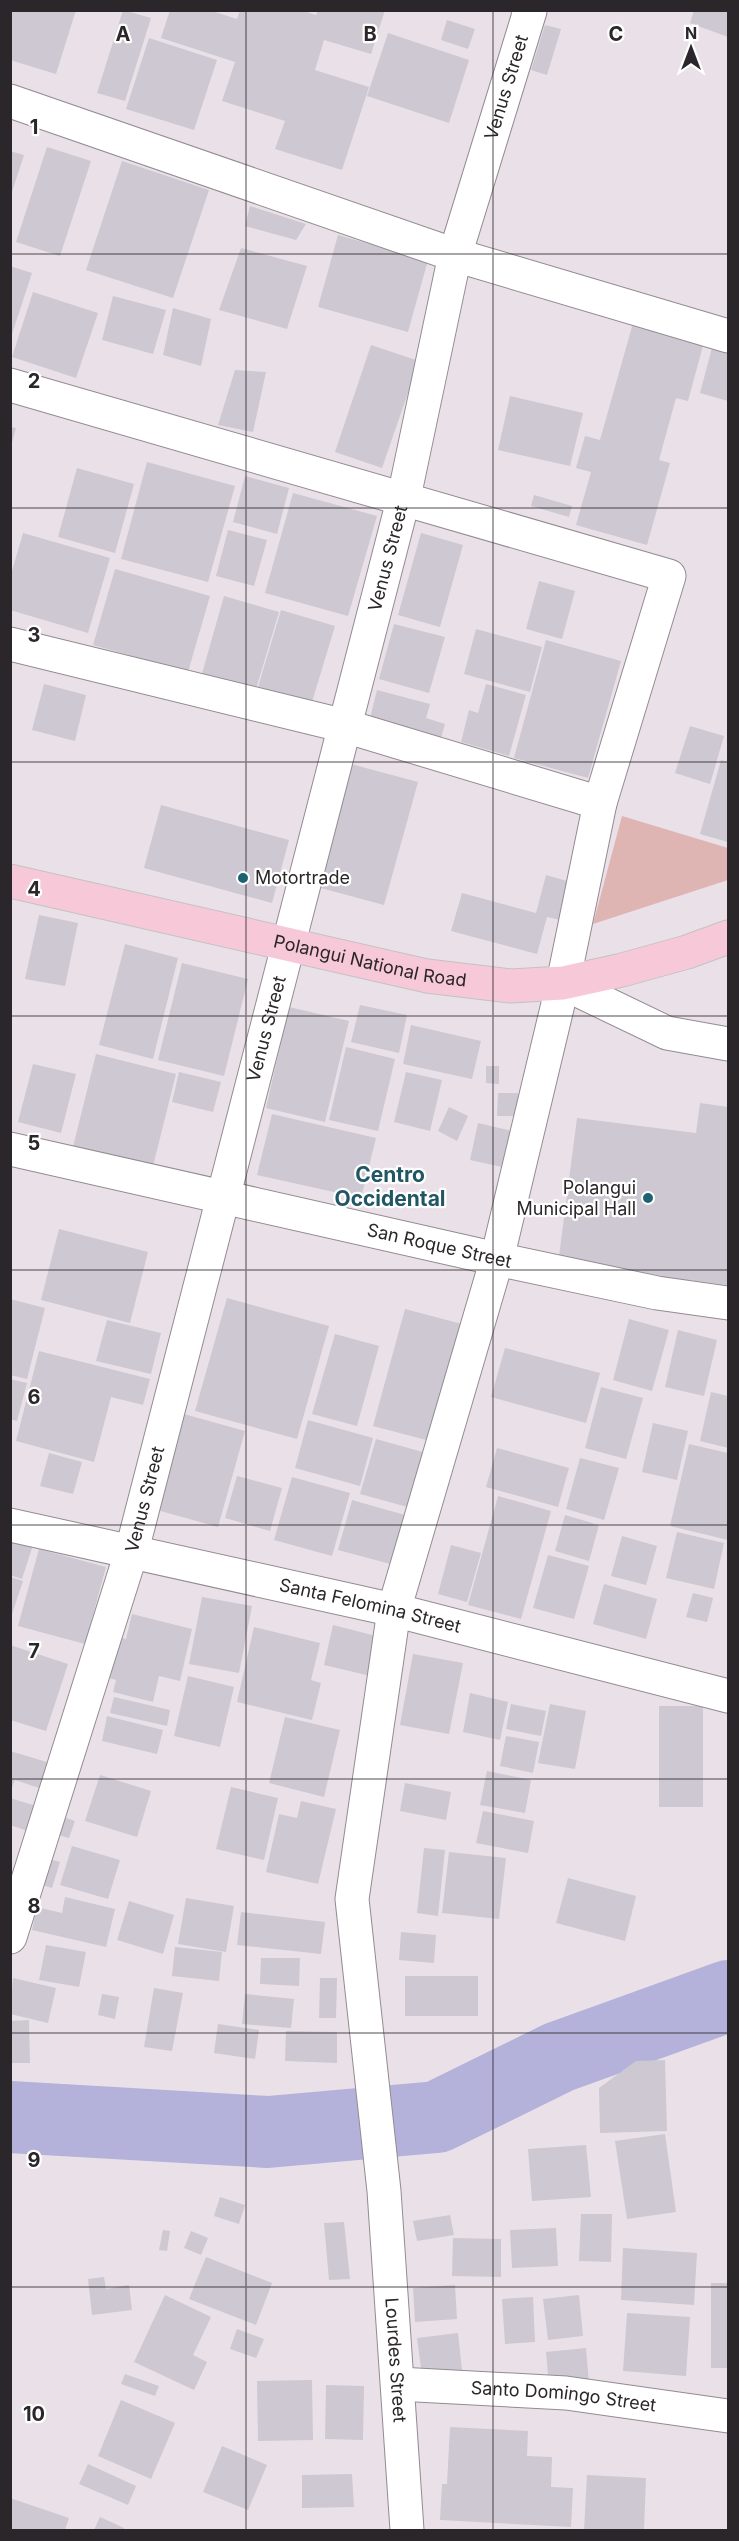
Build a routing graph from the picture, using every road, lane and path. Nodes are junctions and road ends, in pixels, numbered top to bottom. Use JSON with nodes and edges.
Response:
{"nodes":[{"id":1,"x":529,"y":11,"type":"edge"},
{"id":2,"x":10,"y":101,"type":"edge"},
{"id":3,"x":455,"y":255,"type":"junction"},
{"id":4,"x":729,"y":336,"type":"edge"},
{"id":5,"x":10,"y":385,"type":"edge"},
{"id":6,"x":404,"y":497,"type":"junction"},
{"id":7,"x":10,"y":645,"type":"edge"},
{"id":8,"x":345,"y":726,"type":"junction"},
{"id":9,"x":600,"y":804,"type":"junction"},
{"id":10,"x":10,"y":881,"type":"edge"},
{"id":11,"x":729,"y":936,"type":"edge"},
{"id":12,"x":288,"y":945,"type":"junction"},
{"id":13,"x":563,"y":983,"type":"junction"},
{"id":14,"x":729,"y":1044,"type":"edge"},
{"id":15,"x":10,"y":1149,"type":"edge"},
{"id":16,"x":223,"y":1197,"type":"junction"},
{"id":17,"x":497,"y":1258,"type":"junction"},
{"id":18,"x":729,"y":1303,"type":"edge"},
{"id":19,"x":10,"y":1525,"type":"edge"},
{"id":20,"x":132,"y":1550,"type":"junction"},
{"id":21,"x":394,"y":1610,"type":"junction"},
{"id":22,"x":729,"y":1696,"type":"edge"},
{"id":23,"x":10,"y":1937,"type":"edge"},
{"id":24,"x":398,"y":2384,"type":"junction"},
{"id":25,"x":729,"y":2416,"type":"edge"},
{"id":26,"x":407,"y":2530,"type":"edge"}],
"edges":[{"from":1,"to":3,"type":"street","name":"Venus Street"},
{"from":2,"to":3,"type":"street"},
{"from":3,"to":4,"type":"street"},
{"from":3,"to":6,"type":"street","name":"Venus Street"},
{"from":5,"to":6,"type":"street"},
{"from":6,"to":8,"type":"street","name":"Venus Street"},
{"from":6,"to":9,"type":"street","name":"Lourdes Street"},
{"from":7,"to":8,"type":"street"},
{"from":8,"to":9,"type":"street"},
{"from":8,"to":12,"type":"street","name":"Venus Street"},
{"from":9,"to":13,"type":"street","name":"Lourdes Street"},
{"from":10,"to":12,"type":"main road","name":"Polangui National Road"},
{"from":11,"to":13,"type":"main road","name":"Polangui National Road"},
{"from":12,"to":13,"type":"main road","name":"Polangui National Road"},
{"from":12,"to":16,"type":"street","name":"Venus Street"},
{"from":13,"to":14,"type":"street"},
{"from":13,"to":17,"type":"street","name":"Lourdes Street"},
{"from":15,"to":16,"type":"street","name":"San Roque Street"},
{"from":16,"to":17,"type":"street","name":"San Roque Street"},
{"from":16,"to":20,"type":"street","name":"Venus Street"},
{"from":17,"to":18,"type":"street","name":"San Roque Street"},
{"from":17,"to":21,"type":"street","name":"Lourdes Street"},
{"from":19,"to":20,"type":"street","name":"Santa Felomina Street"},
{"from":20,"to":21,"type":"street","name":"Santa Felomina Street"},
{"from":20,"to":23,"type":"street","name":"Venus Street"},
{"from":21,"to":22,"type":"street","name":"Santa Felomina Street"},
{"from":21,"to":24,"type":"street","name":"Lourdes Street"},
{"from":24,"to":25,"type":"street","name":"Santo Domingo Street"},
{"from":24,"to":26,"type":"street","name":"Lourdes Street"}]}
